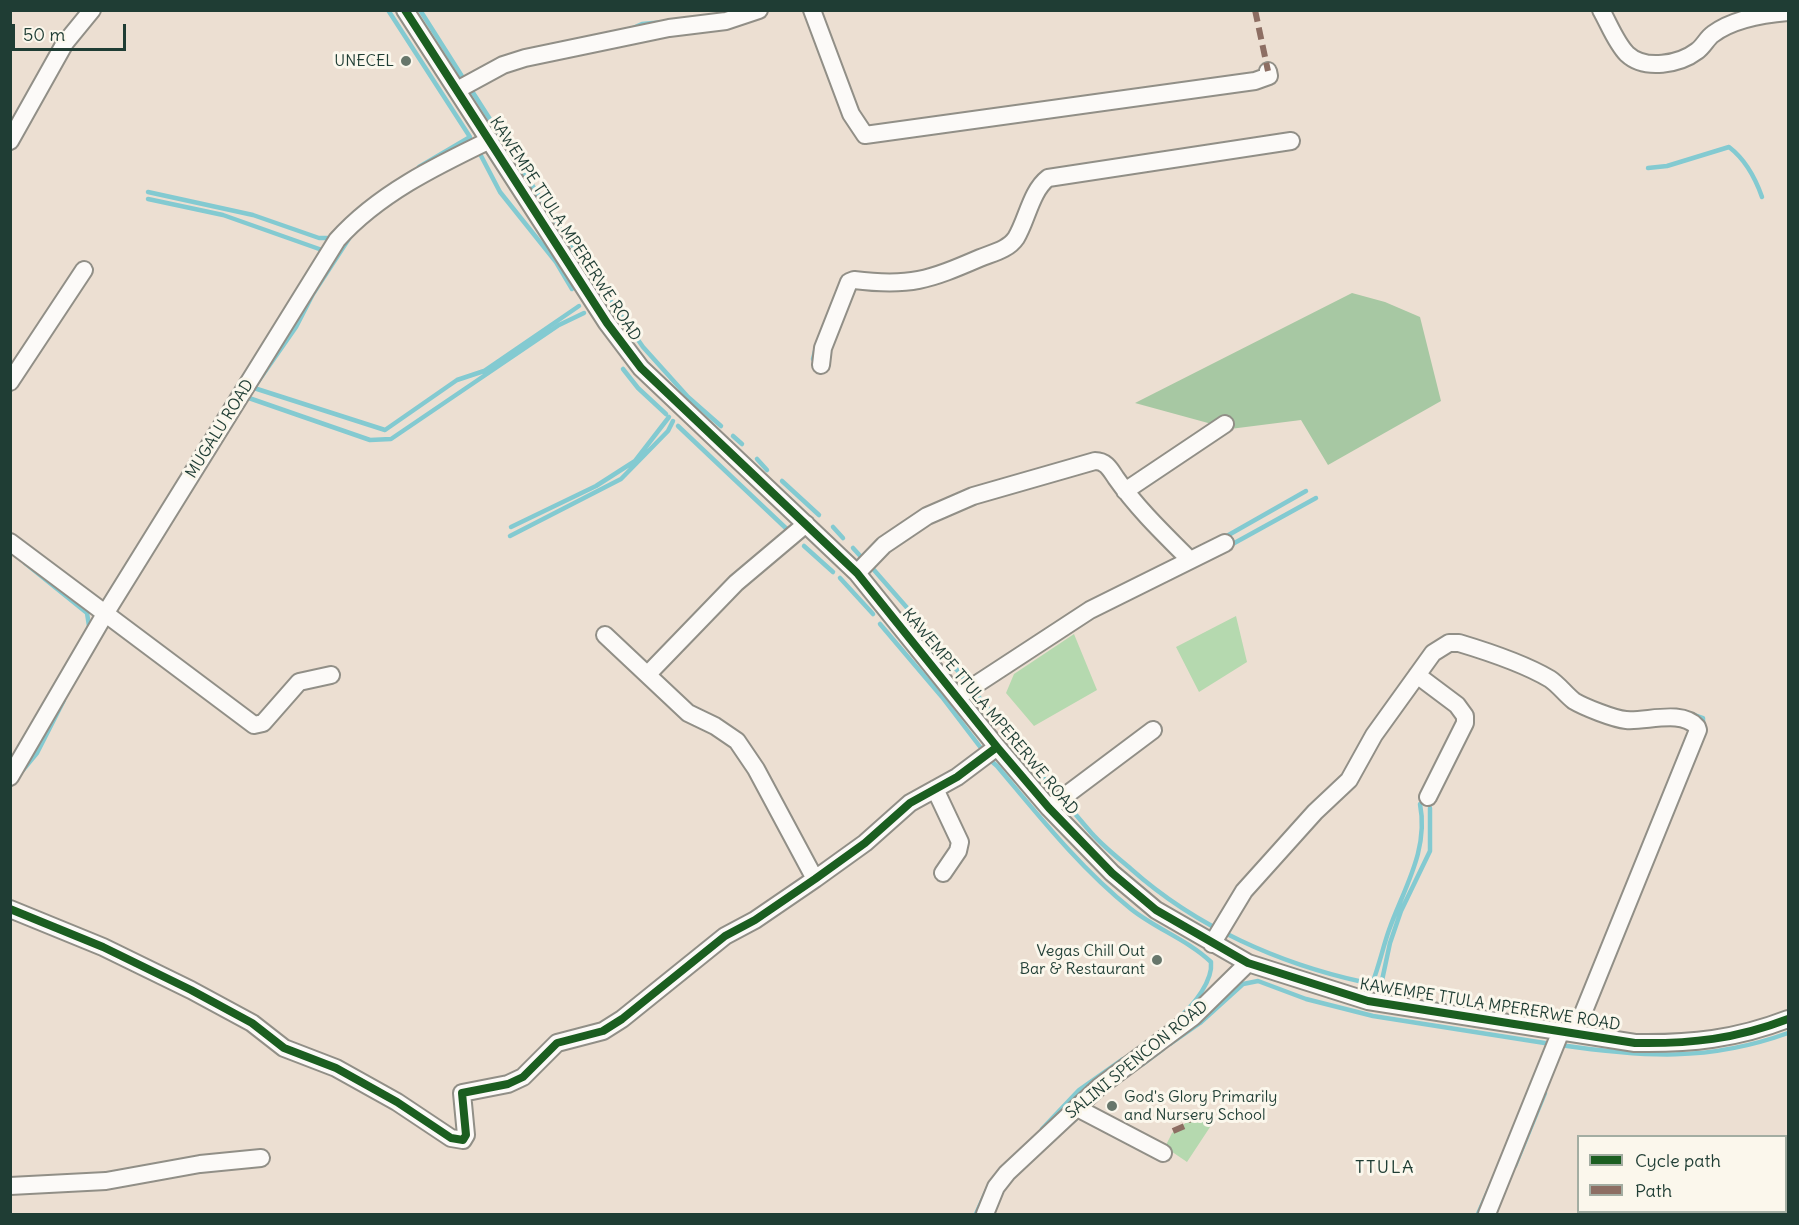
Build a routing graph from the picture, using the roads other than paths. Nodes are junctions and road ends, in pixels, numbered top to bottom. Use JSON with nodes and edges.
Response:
{"nodes":[{"id":1,"x":92,"y":10,"type":"edge"},
{"id":2,"x":405,"y":10,"type":"edge"},
{"id":3,"x":759,"y":10,"type":"edge"},
{"id":4,"x":812,"y":10,"type":"edge"},
{"id":5,"x":1601,"y":10,"type":"edge"},
{"id":6,"x":1788,"y":12,"type":"edge"},
{"id":7,"x":1268,"y":71,"type":"dead end"},
{"id":8,"x":457,"y":90,"type":"junction"},
{"id":9,"x":490,"y":140,"type":"junction"},
{"id":10,"x":10,"y":141,"type":"edge"},
{"id":11,"x":1291,"y":141,"type":"dead end"},
{"id":12,"x":84,"y":270,"type":"dead end"},
{"id":13,"x":821,"y":365,"type":"dead end"},
{"id":14,"x":10,"y":382,"type":"edge"},
{"id":15,"x":1225,"y":424,"type":"dead end"},
{"id":16,"x":1125,"y":491,"type":"junction"},
{"id":17,"x":806,"y":524,"type":"junction"},
{"id":18,"x":10,"y":542,"type":"edge"},
{"id":19,"x":1225,"y":543,"type":"dead end"},
{"id":20,"x":1189,"y":559,"type":"junction"},
{"id":21,"x":857,"y":573,"type":"junction"},
{"id":22,"x":105,"y":614,"type":"junction"},
{"id":23,"x":605,"y":635,"type":"dead end"},
{"id":24,"x":648,"y":674,"type":"junction"},
{"id":25,"x":332,"y":675,"type":"dead end"},
{"id":26,"x":1417,"y":675,"type":"junction"},
{"id":27,"x":957,"y":697,"type":"junction"},
{"id":28,"x":1153,"y":730,"type":"dead end"},
{"id":29,"x":997,"y":747,"type":"junction"},
{"id":30,"x":10,"y":777,"type":"edge"},
{"id":31,"x":935,"y":789,"type":"junction"},
{"id":32,"x":1428,"y":797,"type":"dead end"},
{"id":33,"x":1049,"y":808,"type":"junction"},
{"id":34,"x":943,"y":873,"type":"dead end"},
{"id":35,"x":815,"y":879,"type":"junction"},
{"id":36,"x":10,"y":909,"type":"edge"},
{"id":37,"x":1212,"y":944,"type":"junction"},
{"id":38,"x":1248,"y":963,"type":"junction"},
{"id":39,"x":1788,"y":1018,"type":"edge"},
{"id":40,"x":1568,"y":1032,"type":"junction"},
{"id":41,"x":1077,"y":1108,"type":"junction"},
{"id":42,"x":1163,"y":1153,"type":"dead end"},
{"id":43,"x":261,"y":1158,"type":"dead end"},
{"id":44,"x":10,"y":1186,"type":"edge"},
{"id":45,"x":985,"y":1215,"type":"edge"},
{"id":46,"x":1487,"y":1215,"type":"edge"}],
"edges":[{"from":1,"to":10,"type":"street"},
{"from":2,"to":8,"type":"street","name":"KAWEMPE TTULA MPERERWE ROAD"},
{"from":3,"to":8,"type":"street"},
{"from":4,"to":7,"type":"street"},
{"from":5,"to":6,"type":"street"},
{"from":8,"to":9,"type":"street","name":"KAWEMPE TTULA MPERERWE ROAD"},
{"from":9,"to":17,"type":"street","name":"KAWEMPE TTULA MPERERWE ROAD"},
{"from":9,"to":22,"type":"street","name":"MUGALU ROAD"},
{"from":11,"to":13,"type":"street"},
{"from":12,"to":14,"type":"street"},
{"from":15,"to":16,"type":"street"},
{"from":16,"to":20,"type":"street"},
{"from":16,"to":21,"type":"street"},
{"from":17,"to":21,"type":"street","name":"KAWEMPE TTULA MPERERWE ROAD"},
{"from":17,"to":24,"type":"street"},
{"from":18,"to":22,"type":"street"},
{"from":19,"to":20,"type":"street"},
{"from":20,"to":27,"type":"street"},
{"from":21,"to":27,"type":"street","name":"KAWEMPE TTULA MPERERWE ROAD"},
{"from":22,"to":25,"type":"street"},
{"from":22,"to":30,"type":"street","name":"MUGALU ROAD"},
{"from":23,"to":24,"type":"street"},
{"from":24,"to":35,"type":"street"},
{"from":26,"to":32,"type":"street"},
{"from":26,"to":37,"type":"street"},
{"from":26,"to":40,"type":"street"},
{"from":27,"to":29,"type":"street","name":"KAWEMPE TTULA MPERERWE ROAD"},
{"from":28,"to":33,"type":"street"},
{"from":29,"to":31,"type":"street"},
{"from":29,"to":33,"type":"street","name":"KAWEMPE TTULA MPERERWE ROAD"},
{"from":31,"to":34,"type":"street"},
{"from":31,"to":35,"type":"street"},
{"from":33,"to":37,"type":"street","name":"KAWEMPE TTULA MPERERWE ROAD"},
{"from":35,"to":36,"type":"street"},
{"from":37,"to":38,"type":"street","name":"KAWEMPE TTULA MPERERWE ROAD"},
{"from":38,"to":40,"type":"street","name":"KAWEMPE TTULA MPERERWE ROAD"},
{"from":38,"to":41,"type":"street","name":"SALINI SPENCON ROAD"},
{"from":39,"to":40,"type":"street","name":"KAWEMPE TTULA MPERERWE ROAD"},
{"from":40,"to":46,"type":"street"},
{"from":41,"to":42,"type":"street"},
{"from":41,"to":45,"type":"street","name":"SALINI SPENCON ROAD"},
{"from":43,"to":44,"type":"street"}]}
